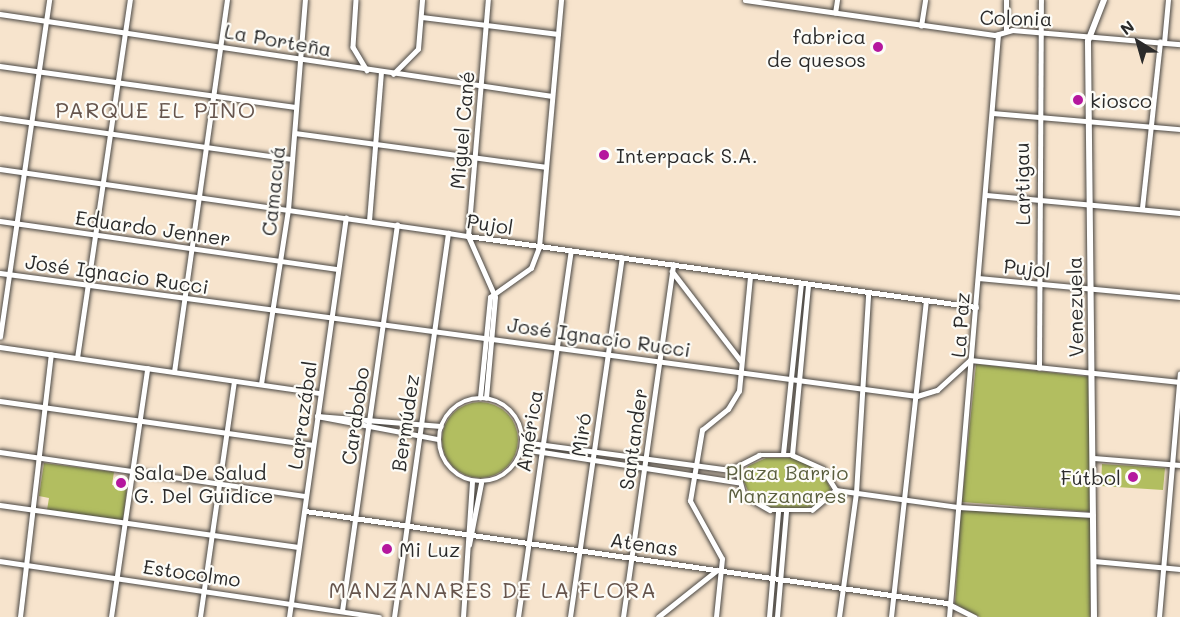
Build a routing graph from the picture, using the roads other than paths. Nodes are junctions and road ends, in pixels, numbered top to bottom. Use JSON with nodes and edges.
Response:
{"nodes":[{"id":1,"x":49,"y":0,"type":"edge"},
{"id":2,"x":130,"y":0,"type":"edge"},
{"id":3,"x":227,"y":0,"type":"edge"},
{"id":4,"x":305,"y":0,"type":"edge"},
{"id":5,"x":356,"y":0,"type":"edge"},
{"id":6,"x":422,"y":0,"type":"edge"},
{"id":7,"x":488,"y":0,"type":"edge"},
{"id":8,"x":561,"y":0,"type":"edge"},
{"id":9,"x":746,"y":0,"type":"edge"},
{"id":10,"x":837,"y":0,"type":"edge"},
{"id":11,"x":925,"y":0,"type":"edge"},
{"id":12,"x":1006,"y":0,"type":"edge"},
{"id":13,"x":1041,"y":0,"type":"edge"},
{"id":14,"x":1104,"y":0,"type":"edge"},
{"id":15,"x":1168,"y":0,"type":"edge"},
{"id":16,"x":835,"y":13,"type":"junction"},
{"id":17,"x":0,"y":14,"type":"edge"},
{"id":18,"x":422,"y":16,"type":"junction"},
{"id":19,"x":46,"y":21,"type":"junction"},
{"id":20,"x":486,"y":25,"type":"junction"},
{"id":21,"x":921,"y":26,"type":"junction"},
{"id":22,"x":125,"y":31,"type":"junction"},
{"id":23,"x":1006,"y":31,"type":"junction"},
{"id":24,"x":1037,"y":33,"type":"junction"},
{"id":25,"x":558,"y":34,"type":"junction"},
{"id":26,"x":998,"y":35,"type":"junction"},
{"id":27,"x":1089,"y":36,"type":"junction"},
{"id":28,"x":1162,"y":42,"type":"junction"},
{"id":29,"x":1180,"y":44,"type":"edge"},
{"id":30,"x":222,"y":45,"type":"junction"},
{"id":31,"x":300,"y":58,"type":"junction"},
{"id":32,"x":0,"y":66,"type":"edge"},
{"id":33,"x":367,"y":70,"type":"junction"},
{"id":34,"x":39,"y":72,"type":"junction"},
{"id":35,"x":381,"y":72,"type":"junction"},
{"id":36,"x":393,"y":74,"type":"junction"},
{"id":37,"x":118,"y":81,"type":"junction"},
{"id":38,"x":480,"y":86,"type":"junction"},
{"id":39,"x":215,"y":96,"type":"junction"},
{"id":40,"x":552,"y":96,"type":"junction"},
{"id":41,"x":295,"y":107,"type":"junction"},
{"id":42,"x":992,"y":113,"type":"junction"},
{"id":43,"x":1036,"y":116,"type":"junction"},
{"id":44,"x":0,"y":117,"type":"edge"},
{"id":45,"x":1090,"y":119,"type":"junction"},
{"id":46,"x":33,"y":122,"type":"junction"},
{"id":47,"x":1150,"y":126,"type":"junction"},
{"id":48,"x":1180,"y":129,"type":"edge"},
{"id":49,"x":111,"y":133,"type":"junction"},
{"id":50,"x":295,"y":133,"type":"junction"},
{"id":51,"x":375,"y":144,"type":"junction"},
{"id":52,"x":208,"y":147,"type":"junction"},
{"id":53,"x":474,"y":158,"type":"junction"},
{"id":54,"x":292,"y":159,"type":"junction"},
{"id":55,"x":545,"y":167,"type":"junction"},
{"id":56,"x":0,"y":169,"type":"edge"},
{"id":57,"x":25,"y":172,"type":"junction"},
{"id":58,"x":104,"y":183,"type":"junction"},
{"id":59,"x":986,"y":195,"type":"junction"},
{"id":60,"x":200,"y":198,"type":"junction"},
{"id":61,"x":1037,"y":200,"type":"junction"},
{"id":62,"x":1090,"y":204,"type":"junction"},
{"id":63,"x":1142,"y":208,"type":"junction"},
{"id":64,"x":288,"y":210,"type":"junction"},
{"id":65,"x":1180,"y":213,"type":"edge"},
{"id":66,"x":346,"y":218,"type":"junction"},
{"id":67,"x":0,"y":221,"type":"edge"},
{"id":68,"x":369,"y":221,"type":"junction"},
{"id":69,"x":17,"y":224,"type":"junction"},
{"id":70,"x":397,"y":225,"type":"junction"},
{"id":71,"x":448,"y":233,"type":"junction"},
{"id":72,"x":96,"y":235,"type":"junction"},
{"id":73,"x":468,"y":236,"type":"junction"},
{"id":74,"x":539,"y":247,"type":"junction"},
{"id":75,"x":192,"y":248,"type":"junction"},
{"id":76,"x":571,"y":251,"type":"junction"},
{"id":77,"x":622,"y":258,"type":"junction"},
{"id":78,"x":280,"y":261,"type":"junction"},
{"id":79,"x":672,"y":268,"type":"junction"},
{"id":80,"x":338,"y":269,"type":"junction"},
{"id":81,"x":0,"y":273,"type":"edge"},
{"id":82,"x":10,"y":275,"type":"junction"},
{"id":83,"x":750,"y":277,"type":"junction"},
{"id":84,"x":978,"y":278,"type":"junction"},
{"id":85,"x":801,"y":284,"type":"junction"},
{"id":86,"x":1038,"y":284,"type":"junction"},
{"id":87,"x":88,"y":286,"type":"junction"},
{"id":88,"x":808,"y":286,"type":"junction"},
{"id":89,"x":1091,"y":289,"type":"junction"},
{"id":90,"x":493,"y":292,"type":"junction"},
{"id":91,"x":868,"y":295,"type":"junction"},
{"id":92,"x":1180,"y":297,"type":"edge"},
{"id":93,"x":184,"y":299,"type":"junction"},
{"id":94,"x":926,"y":302,"type":"junction"},
{"id":95,"x":976,"y":307,"type":"junction"},
{"id":96,"x":272,"y":310,"type":"junction"},
{"id":97,"x":331,"y":315,"type":"junction"},
{"id":98,"x":384,"y":322,"type":"junction"},
{"id":99,"x":434,"y":329,"type":"junction"},
{"id":100,"x":0,"y":337,"type":"edge"},
{"id":101,"x":489,"y":337,"type":"junction"},
{"id":102,"x":0,"y":347,"type":"edge"},
{"id":103,"x":557,"y":347,"type":"junction"},
{"id":104,"x":608,"y":354,"type":"junction"},
{"id":105,"x":51,"y":355,"type":"junction"},
{"id":106,"x":77,"y":358,"type":"junction"},
{"id":107,"x":660,"y":360,"type":"junction"},
{"id":108,"x":972,"y":361,"type":"junction"},
{"id":109,"x":742,"y":362,"type":"junction"},
{"id":110,"x":1040,"y":368,"type":"junction"},
{"id":111,"x":147,"y":369,"type":"junction"},
{"id":112,"x":174,"y":372,"type":"junction"},
{"id":113,"x":741,"y":373,"type":"junction"},
{"id":114,"x":1093,"y":373,"type":"junction"},
{"id":115,"x":1180,"y":374,"type":"edge"},
{"id":116,"x":791,"y":379,"type":"junction"},
{"id":117,"x":799,"y":380,"type":"junction"},
{"id":118,"x":234,"y":381,"type":"junction"},
{"id":119,"x":1180,"y":382,"type":"edge"},
{"id":120,"x":261,"y":384,"type":"junction"},
{"id":121,"x":860,"y":388,"type":"junction"},
{"id":122,"x":320,"y":393,"type":"junction"},
{"id":123,"x":916,"y":396,"type":"junction"},
{"id":124,"x":480,"y":398,"type":"junction"},
{"id":125,"x":486,"y":398,"type":"junction"},
{"id":126,"x":0,"y":401,"type":"edge"},
{"id":127,"x":45,"y":408,"type":"junction"},
{"id":128,"x":317,"y":416,"type":"junction"},
{"id":129,"x":140,"y":420,"type":"junction"},
{"id":130,"x":369,"y":420,"type":"junction"},
{"id":131,"x":441,"y":426,"type":"junction"},
{"id":132,"x":368,"y":427,"type":"junction"},
{"id":133,"x":419,"y":431,"type":"junction"},
{"id":134,"x":226,"y":432,"type":"junction"},
{"id":135,"x":438,"y":439,"type":"junction"},
{"id":136,"x":523,"y":442,"type":"junction"},
{"id":137,"x":313,"y":445,"type":"junction"},
{"id":138,"x":542,"y":445,"type":"junction"},
{"id":139,"x":522,"y":449,"type":"junction"},
{"id":140,"x":541,"y":451,"type":"junction"},
{"id":141,"x":0,"y":452,"type":"edge"},
{"id":142,"x":594,"y":452,"type":"junction"},
{"id":143,"x":783,"y":454,"type":"junction"},
{"id":144,"x":792,"y":456,"type":"junction"},
{"id":145,"x":39,"y":458,"type":"junction"},
{"id":146,"x":593,"y":458,"type":"junction"},
{"id":147,"x":1094,"y":458,"type":"junction"},
{"id":148,"x":644,"y":459,"type":"junction"},
{"id":149,"x":1172,"y":465,"type":"junction"},
{"id":150,"x":1180,"y":465,"type":"edge"},
{"id":151,"x":643,"y":466,"type":"junction"},
{"id":152,"x":696,"y":466,"type":"junction"},
{"id":153,"x":737,"y":469,"type":"junction"},
{"id":154,"x":133,"y":471,"type":"junction"},
{"id":155,"x":695,"y":473,"type":"junction"},
{"id":156,"x":472,"y":482,"type":"junction"},
{"id":157,"x":736,"y":482,"type":"junction"},
{"id":158,"x":481,"y":483,"type":"junction"},
{"id":159,"x":219,"y":484,"type":"junction"},
{"id":160,"x":836,"y":490,"type":"junction"},
{"id":161,"x":856,"y":493,"type":"junction"},
{"id":162,"x":306,"y":496,"type":"junction"},
{"id":163,"x":908,"y":501,"type":"junction"},
{"id":164,"x":0,"y":505,"type":"edge"},
{"id":165,"x":959,"y":507,"type":"junction"},
{"id":166,"x":33,"y":510,"type":"junction"},
{"id":167,"x":304,"y":510,"type":"junction"},
{"id":168,"x":778,"y":512,"type":"junction"},
{"id":169,"x":786,"y":512,"type":"junction"},
{"id":170,"x":1093,"y":515,"type":"junction"},
{"id":171,"x":356,"y":518,"type":"junction"},
{"id":172,"x":126,"y":522,"type":"junction"},
{"id":173,"x":406,"y":526,"type":"junction"},
{"id":174,"x":467,"y":534,"type":"junction"},
{"id":175,"x":212,"y":535,"type":"junction"},
{"id":176,"x":474,"y":535,"type":"junction"},
{"id":177,"x":527,"y":543,"type":"junction"},
{"id":178,"x":469,"y":545,"type":"junction"},
{"id":179,"x":298,"y":547,"type":"junction"},
{"id":180,"x":579,"y":550,"type":"junction"},
{"id":181,"x":632,"y":558,"type":"junction"},
{"id":182,"x":0,"y":561,"type":"edge"},
{"id":183,"x":1094,"y":561,"type":"junction"},
{"id":184,"x":27,"y":564,"type":"junction"},
{"id":185,"x":1162,"y":568,"type":"junction"},
{"id":186,"x":1180,"y":569,"type":"edge"},
{"id":187,"x":720,"y":571,"type":"junction"},
{"id":188,"x":118,"y":578,"type":"junction"},
{"id":189,"x":773,"y":578,"type":"junction"},
{"id":190,"x":780,"y":579,"type":"junction"},
{"id":191,"x":842,"y":587,"type":"junction"},
{"id":192,"x":204,"y":589,"type":"junction"},
{"id":193,"x":894,"y":595,"type":"junction"},
{"id":194,"x":291,"y":603,"type":"junction"},
{"id":195,"x":950,"y":604,"type":"junction"},
{"id":196,"x":342,"y":611,"type":"junction"},
{"id":197,"x":20,"y":617,"type":"edge"},
{"id":198,"x":111,"y":617,"type":"edge"},
{"id":199,"x":200,"y":617,"type":"edge"},
{"id":200,"x":289,"y":617,"type":"edge"},
{"id":201,"x":379,"y":617,"type":"edge"},
{"id":202,"x":394,"y":617,"type":"edge"},
{"id":203,"x":463,"y":617,"type":"edge"},
{"id":204,"x":518,"y":617,"type":"edge"},
{"id":205,"x":570,"y":617,"type":"edge"},
{"id":206,"x":623,"y":617,"type":"edge"},
{"id":207,"x":658,"y":617,"type":"edge"},
{"id":208,"x":717,"y":617,"type":"edge"},
{"id":209,"x":769,"y":617,"type":"edge"},
{"id":210,"x":777,"y":617,"type":"edge"},
{"id":211,"x":839,"y":617,"type":"edge"},
{"id":212,"x":891,"y":617,"type":"edge"},
{"id":213,"x":949,"y":617,"type":"edge"},
{"id":214,"x":975,"y":617,"type":"edge"},
{"id":215,"x":1094,"y":617,"type":"edge"},
{"id":216,"x":1159,"y":617,"type":"edge"}],
"edges":[{"from":1,"to":19,"type":"street"},
{"from":2,"to":22,"type":"street"},
{"from":3,"to":30,"type":"street"},
{"from":4,"to":31,"type":"street","name":"Camacuá"},
{"from":5,"to":33,"type":"street"},
{"from":6,"to":18,"type":"street"},
{"from":7,"to":20,"type":"street","name":"Miguel Cané"},
{"from":8,"to":25,"type":"street"},
{"from":9,"to":16,"type":"street","name":"Colonia"},
{"from":10,"to":16,"type":"street"},
{"from":11,"to":21,"type":"street"},
{"from":12,"to":23,"type":"street"},
{"from":13,"to":24,"type":"street","name":"Lartigau"},
{"from":14,"to":27,"type":"main road","name":"Venezuela"},
{"from":15,"to":28,"type":"street"},
{"from":16,"to":21,"type":"street","name":"Colonia"},
{"from":17,"to":19,"type":"street","name":"La Porteña"},
{"from":18,"to":20,"type":"street"},
{"from":18,"to":36,"type":"street"},
{"from":19,"to":22,"type":"street","name":"La Porteña"},
{"from":19,"to":34,"type":"street"},
{"from":20,"to":25,"type":"street"},
{"from":20,"to":38,"type":"street","name":"Miguel Cané"},
{"from":21,"to":26,"type":"street","name":"Colonia"},
{"from":22,"to":30,"type":"street","name":"La Porteña"},
{"from":22,"to":37,"type":"street"},
{"from":23,"to":24,"type":"street","name":"Colonia"},
{"from":23,"to":26,"type":"street","name":"Colonia"},
{"from":24,"to":27,"type":"street","name":"Colonia"},
{"from":24,"to":43,"type":"street","name":"Lartigau"},
{"from":25,"to":40,"type":"street"},
{"from":26,"to":42,"type":"street","name":"La Paz"},
{"from":27,"to":28,"type":"street","name":"Colonia"},
{"from":27,"to":45,"type":"main road","name":"Venezuela"},
{"from":28,"to":29,"type":"street","name":"Colonia"},
{"from":28,"to":47,"type":"street"},
{"from":30,"to":31,"type":"street","name":"La Porteña"},
{"from":30,"to":39,"type":"street"},
{"from":31,"to":33,"type":"street","name":"La Porteña"},
{"from":31,"to":41,"type":"street","name":"Camacuá"},
{"from":32,"to":34,"type":"street"},
{"from":33,"to":35,"type":"street","name":"La Porteña"},
{"from":34,"to":37,"type":"street"},
{"from":34,"to":46,"type":"street"},
{"from":35,"to":36,"type":"street","name":"La Porteña"},
{"from":35,"to":51,"type":"street"},
{"from":36,"to":38,"type":"street","name":"La Porteña"},
{"from":37,"to":39,"type":"street"},
{"from":37,"to":49,"type":"street"},
{"from":38,"to":40,"type":"street","name":"La Porteña"},
{"from":38,"to":53,"type":"street","name":"Miguel Cané"},
{"from":39,"to":41,"type":"street"},
{"from":39,"to":52,"type":"street"},
{"from":40,"to":55,"type":"street"},
{"from":41,"to":50,"type":"street","name":"Camacuá"},
{"from":42,"to":43,"type":"street"},
{"from":42,"to":59,"type":"street","name":"La Paz"},
{"from":43,"to":45,"type":"street"},
{"from":43,"to":61,"type":"street","name":"Lartigau"},
{"from":44,"to":46,"type":"street"},
{"from":45,"to":47,"type":"street"},
{"from":45,"to":62,"type":"main road","name":"Venezuela"},
{"from":46,"to":49,"type":"street"},
{"from":46,"to":57,"type":"street"},
{"from":47,"to":48,"type":"street"},
{"from":47,"to":63,"type":"street"},
{"from":49,"to":52,"type":"street"},
{"from":49,"to":58,"type":"street"},
{"from":50,"to":51,"type":"street"},
{"from":50,"to":54,"type":"street","name":"Camacuá"},
{"from":51,"to":53,"type":"street"},
{"from":51,"to":68,"type":"street"},
{"from":52,"to":54,"type":"street"},
{"from":52,"to":60,"type":"street"},
{"from":53,"to":55,"type":"street"},
{"from":53,"to":73,"type":"street","name":"Miguel Cané"},
{"from":54,"to":64,"type":"street","name":"Camacuá"},
{"from":55,"to":74,"type":"street"},
{"from":56,"to":57,"type":"street","name":"Pujol"},
{"from":57,"to":58,"type":"street","name":"Pujol"},
{"from":57,"to":69,"type":"street"},
{"from":58,"to":60,"type":"street","name":"Pujol"},
{"from":58,"to":72,"type":"street"},
{"from":59,"to":61,"type":"street"},
{"from":59,"to":84,"type":"street","name":"La Paz"},
{"from":60,"to":64,"type":"street","name":"Pujol"},
{"from":60,"to":75,"type":"street"},
{"from":61,"to":62,"type":"street"},
{"from":61,"to":86,"type":"street","name":"Lartigau"},
{"from":62,"to":63,"type":"street"},
{"from":62,"to":89,"type":"main road","name":"Venezuela"},
{"from":63,"to":65,"type":"street"},
{"from":64,"to":66,"type":"street","name":"Pujol"},
{"from":64,"to":78,"type":"street","name":"Camacuá"},
{"from":66,"to":68,"type":"street","name":"Pujol"},
{"from":66,"to":80,"type":"street","name":"Larrazábal"},
{"from":67,"to":69,"type":"street","name":"Eduardo Jenner"},
{"from":68,"to":70,"type":"street","name":"Pujol"},
{"from":69,"to":72,"type":"street","name":"Eduardo Jenner"},
{"from":69,"to":82,"type":"street"},
{"from":70,"to":71,"type":"street","name":"Pujol"},
{"from":70,"to":98,"type":"street","name":"Carabobo"},
{"from":71,"to":73,"type":"street","name":"Pujol"},
{"from":71,"to":99,"type":"street","name":"Bermúdez"},
{"from":72,"to":75,"type":"street","name":"Eduardo Jenner"},
{"from":72,"to":87,"type":"street"},
{"from":73,"to":74,"type":"street","name":"Pujol"},
{"from":73,"to":90,"type":"street","name":"Miguel Cané"},
{"from":74,"to":76,"type":"street","name":"Pujol"},
{"from":74,"to":90,"type":"street"},
{"from":75,"to":78,"type":"street","name":"Eduardo Jenner"},
{"from":75,"to":93,"type":"street"},
{"from":76,"to":77,"type":"street","name":"Pujol"},
{"from":76,"to":103,"type":"street","name":"América"},
{"from":77,"to":79,"type":"street","name":"Pujol"},
{"from":77,"to":104,"type":"street","name":"Miró"},
{"from":78,"to":80,"type":"street","name":"Eduardo Jenner"},
{"from":78,"to":96,"type":"street","name":"Camacuá"},
{"from":79,"to":83,"type":"street","name":"Pujol"},
{"from":79,"to":107,"type":"street","name":"Santander"},
{"from":79,"to":109,"type":"street"},
{"from":80,"to":97,"type":"street","name":"Larrazábal"},
{"from":81,"to":82,"type":"street","name":"José Ignacio Rucci"},
{"from":82,"to":87,"type":"street","name":"José Ignacio Rucci"},
{"from":82,"to":100,"type":"street"},
{"from":83,"to":85,"type":"street","name":"Pujol"},
{"from":83,"to":109,"type":"street"},
{"from":84,"to":86,"type":"street","name":"Pujol"},
{"from":84,"to":95,"type":"street","name":"La Paz"},
{"from":85,"to":88,"type":"street","name":"Pujol"},
{"from":85,"to":116,"type":"street"},
{"from":86,"to":89,"type":"street","name":"Pujol"},
{"from":86,"to":110,"type":"street","name":"Lartigau"},
{"from":87,"to":93,"type":"street","name":"José Ignacio Rucci"},
{"from":87,"to":106,"type":"street"},
{"from":88,"to":91,"type":"street","name":"Pujol"},
{"from":88,"to":117,"type":"street"},
{"from":89,"to":92,"type":"street","name":"Pujol"},
{"from":89,"to":114,"type":"main road","name":"Venezuela"},
{"from":90,"to":101,"type":"street"},
{"from":91,"to":94,"type":"street","name":"Pujol"},
{"from":91,"to":121,"type":"street"},
{"from":93,"to":96,"type":"street","name":"José Ignacio Rucci"},
{"from":93,"to":112,"type":"street"},
{"from":94,"to":95,"type":"street","name":"Pujol"},
{"from":94,"to":123,"type":"street"},
{"from":95,"to":108,"type":"street","name":"La Paz"},
{"from":96,"to":97,"type":"street","name":"José Ignacio Rucci"},
{"from":96,"to":120,"type":"street","name":"Camacuá"},
{"from":97,"to":98,"type":"street","name":"José Ignacio Rucci"},
{"from":97,"to":122,"type":"street","name":"Larrazábal"},
{"from":98,"to":99,"type":"street","name":"José Ignacio Rucci"},
{"from":98,"to":130,"type":"street","name":"Carabobo"},
{"from":99,"to":101,"type":"street","name":"José Ignacio Rucci"},
{"from":99,"to":133,"type":"street","name":"Bermúdez"},
{"from":101,"to":103,"type":"street","name":"José Ignacio Rucci"},
{"from":101,"to":124,"type":"street"},
{"from":101,"to":125,"type":"street"},
{"from":102,"to":105,"type":"street"},
{"from":103,"to":104,"type":"street","name":"José Ignacio Rucci"},
{"from":103,"to":138,"type":"street","name":"América"},
{"from":104,"to":107,"type":"street","name":"José Ignacio Rucci"},
{"from":104,"to":142,"type":"street","name":"Miró"},
{"from":105,"to":106,"type":"street"},
{"from":105,"to":127,"type":"street"},
{"from":106,"to":111,"type":"street"},
{"from":107,"to":113,"type":"street","name":"José Ignacio Rucci"},
{"from":107,"to":148,"type":"street","name":"Santander"},
{"from":108,"to":110,"type":"street"},
{"from":108,"to":123,"type":"street"},
{"from":108,"to":165,"type":"street","name":"La Paz"},
{"from":109,"to":113,"type":"street"},
{"from":110,"to":114,"type":"street"},
{"from":111,"to":112,"type":"street"},
{"from":111,"to":129,"type":"street"},
{"from":112,"to":118,"type":"street"},
{"from":113,"to":116,"type":"street","name":"José Ignacio Rucci"},
{"from":113,"to":152,"type":"street"},
{"from":114,"to":119,"type":"street"},
{"from":114,"to":147,"type":"main road","name":"Venezuela"},
{"from":115,"to":119,"type":"street"},
{"from":116,"to":117,"type":"street","name":"José Ignacio Rucci"},
{"from":116,"to":143,"type":"street"},
{"from":117,"to":121,"type":"street","name":"José Ignacio Rucci"},
{"from":117,"to":144,"type":"street"},
{"from":118,"to":120,"type":"street"},
{"from":118,"to":134,"type":"street"},
{"from":119,"to":149,"type":"street"},
{"from":120,"to":122,"type":"street"},
{"from":121,"to":123,"type":"street","name":"José Ignacio Rucci"},
{"from":121,"to":161,"type":"street"},
{"from":122,"to":128,"type":"street","name":"Larrazábal"},
{"from":123,"to":163,"type":"street"},
{"from":124,"to":125,"type":"street"},
{"from":124,"to":131,"type":"street"},
{"from":125,"to":136,"type":"street"},
{"from":126,"to":127,"type":"street"},
{"from":127,"to":129,"type":"street"},
{"from":127,"to":145,"type":"street"},
{"from":128,"to":130,"type":"street"},
{"from":128,"to":132,"type":"street"},
{"from":128,"to":137,"type":"street","name":"Larrazábal"},
{"from":129,"to":134,"type":"street"},
{"from":129,"to":154,"type":"street"},
{"from":130,"to":132,"type":"street","name":"Carabobo"},
{"from":130,"to":133,"type":"street"},
{"from":131,"to":133,"type":"street"},
{"from":131,"to":135,"type":"street"},
{"from":132,"to":133,"type":"street"},
{"from":132,"to":171,"type":"street","name":"Carabobo"},
{"from":133,"to":135,"type":"street"},
{"from":133,"to":173,"type":"street","name":"Bermúdez"},
{"from":134,"to":137,"type":"street"},
{"from":134,"to":159,"type":"street"},
{"from":135,"to":156,"type":"street"},
{"from":136,"to":138,"type":"street"},
{"from":136,"to":139,"type":"street"},
{"from":137,"to":162,"type":"street","name":"Larrazábal"},
{"from":138,"to":140,"type":"street","name":"América"},
{"from":138,"to":142,"type":"street"},
{"from":139,"to":140,"type":"street"},
{"from":139,"to":158,"type":"street"},
{"from":140,"to":146,"type":"street"},
{"from":140,"to":177,"type":"street","name":"América"},
{"from":141,"to":145,"type":"street"},
{"from":142,"to":146,"type":"street","name":"Miró"},
{"from":142,"to":148,"type":"street"},
{"from":143,"to":144,"type":"street"},
{"from":143,"to":153,"type":"street"},
{"from":144,"to":160,"type":"street"},
{"from":145,"to":154,"type":"street"},
{"from":145,"to":166,"type":"street"},
{"from":146,"to":151,"type":"street"},
{"from":146,"to":180,"type":"street","name":"Miró"},
{"from":147,"to":149,"type":"street"},
{"from":147,"to":170,"type":"main road","name":"Venezuela"},
{"from":148,"to":151,"type":"street","name":"Santander"},
{"from":148,"to":152,"type":"street"},
{"from":149,"to":150,"type":"street"},
{"from":149,"to":185,"type":"street"},
{"from":151,"to":155,"type":"street"},
{"from":151,"to":181,"type":"street","name":"Santander"},
{"from":152,"to":153,"type":"street"},
{"from":152,"to":155,"type":"street"},
{"from":153,"to":157,"type":"street"},
{"from":154,"to":159,"type":"street"},
{"from":154,"to":172,"type":"street"},
{"from":155,"to":157,"type":"street"},
{"from":155,"to":187,"type":"street"},
{"from":156,"to":158,"type":"street"},
{"from":156,"to":174,"type":"street"},
{"from":157,"to":168,"type":"street"},
{"from":158,"to":176,"type":"street"},
{"from":159,"to":162,"type":"street"},
{"from":159,"to":175,"type":"street"},
{"from":160,"to":161,"type":"street"},
{"from":160,"to":169,"type":"street"},
{"from":161,"to":163,"type":"street"},
{"from":161,"to":191,"type":"street"},
{"from":162,"to":167,"type":"street","name":"Larrazábal"},
{"from":163,"to":165,"type":"street"},
{"from":163,"to":193,"type":"street"},
{"from":164,"to":166,"type":"street"},
{"from":165,"to":170,"type":"street"},
{"from":165,"to":195,"type":"street","name":"La Paz"},
{"from":166,"to":172,"type":"street"},
{"from":166,"to":184,"type":"street"},
{"from":167,"to":171,"type":"street","name":"Atenas"},
{"from":167,"to":179,"type":"street","name":"Larrazábal"},
{"from":168,"to":169,"type":"street"},
{"from":168,"to":189,"type":"street"},
{"from":169,"to":190,"type":"street"},
{"from":170,"to":183,"type":"main road","name":"Venezuela"},
{"from":171,"to":173,"type":"street","name":"Atenas"},
{"from":171,"to":196,"type":"street","name":"Carabobo"},
{"from":172,"to":175,"type":"street"},
{"from":172,"to":188,"type":"street"},
{"from":173,"to":174,"type":"street","name":"Atenas"},
{"from":173,"to":202,"type":"street","name":"Bermúdez"},
{"from":174,"to":176,"type":"street","name":"Atenas"},
{"from":174,"to":178,"type":"street"},
{"from":175,"to":179,"type":"street"},
{"from":175,"to":192,"type":"street"},
{"from":176,"to":177,"type":"street","name":"Atenas"},
{"from":176,"to":178,"type":"street"},
{"from":177,"to":180,"type":"street","name":"Atenas"},
{"from":177,"to":204,"type":"street","name":"América"},
{"from":178,"to":203,"type":"street"},
{"from":179,"to":194,"type":"street","name":"Larrazábal"},
{"from":180,"to":181,"type":"street","name":"Atenas"},
{"from":180,"to":205,"type":"street","name":"Miró"},
{"from":181,"to":187,"type":"street","name":"Atenas"},
{"from":181,"to":206,"type":"street","name":"Santander"},
{"from":182,"to":184,"type":"street","name":"Estocolmo"},
{"from":183,"to":185,"type":"street"},
{"from":183,"to":215,"type":"main road","name":"Venezuela"},
{"from":184,"to":188,"type":"street","name":"Estocolmo"},
{"from":184,"to":197,"type":"street"},
{"from":185,"to":186,"type":"street"},
{"from":185,"to":216,"type":"street"},
{"from":187,"to":189,"type":"street","name":"Atenas"},
{"from":187,"to":207,"type":"street"},
{"from":187,"to":208,"type":"street"},
{"from":188,"to":192,"type":"street","name":"Estocolmo"},
{"from":188,"to":198,"type":"street"},
{"from":189,"to":190,"type":"street","name":"Atenas"},
{"from":189,"to":209,"type":"street"},
{"from":190,"to":191,"type":"street","name":"Atenas"},
{"from":190,"to":210,"type":"street"},
{"from":191,"to":193,"type":"street","name":"Atenas"},
{"from":191,"to":211,"type":"street"},
{"from":192,"to":194,"type":"street","name":"Estocolmo"},
{"from":192,"to":199,"type":"street"},
{"from":193,"to":195,"type":"street","name":"Atenas"},
{"from":193,"to":212,"type":"street"},
{"from":194,"to":196,"type":"street","name":"Estocolmo"},
{"from":194,"to":200,"type":"street","name":"Larrazábal"},
{"from":195,"to":213,"type":"street","name":"La Paz"},
{"from":195,"to":214,"type":"street","name":"Atenas"},
{"from":196,"to":201,"type":"street","name":"Estocolmo"}]}
